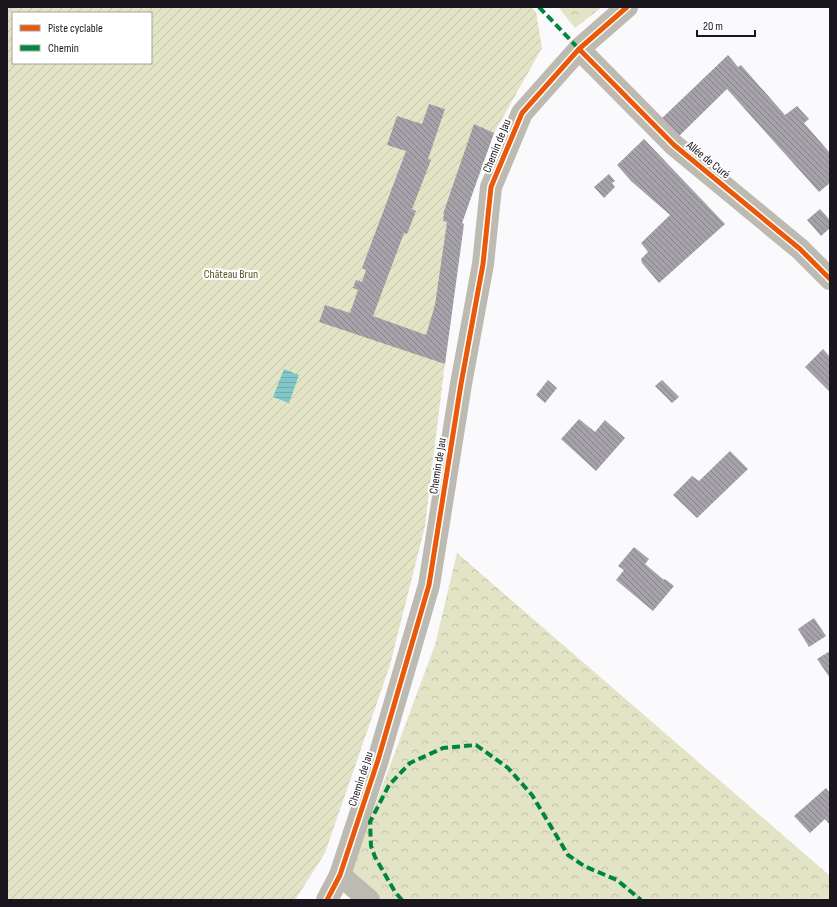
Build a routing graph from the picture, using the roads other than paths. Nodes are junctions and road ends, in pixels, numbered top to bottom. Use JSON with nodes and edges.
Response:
{"nodes":[{"id":1,"x":627,"y":7,"type":"edge"},
{"id":2,"x":579,"y":49,"type":"junction"},
{"id":3,"x":830,"y":279,"type":"edge"},
{"id":4,"x":340,"y":875,"type":"junction"},
{"id":5,"x":327,"y":900,"type":"edge"},
{"id":6,"x":370,"y":900,"type":"edge"}],
"edges":[{"from":1,"to":2,"type":"street","name":"Chemin de Jau"},
{"from":2,"to":3,"type":"street","name":"Allée de Curé"},
{"from":2,"to":4,"type":"street","name":"Chemin de Jau"},
{"from":4,"to":5,"type":"street","name":"Chemin de Jau"},
{"from":4,"to":6,"type":"street"}]}
